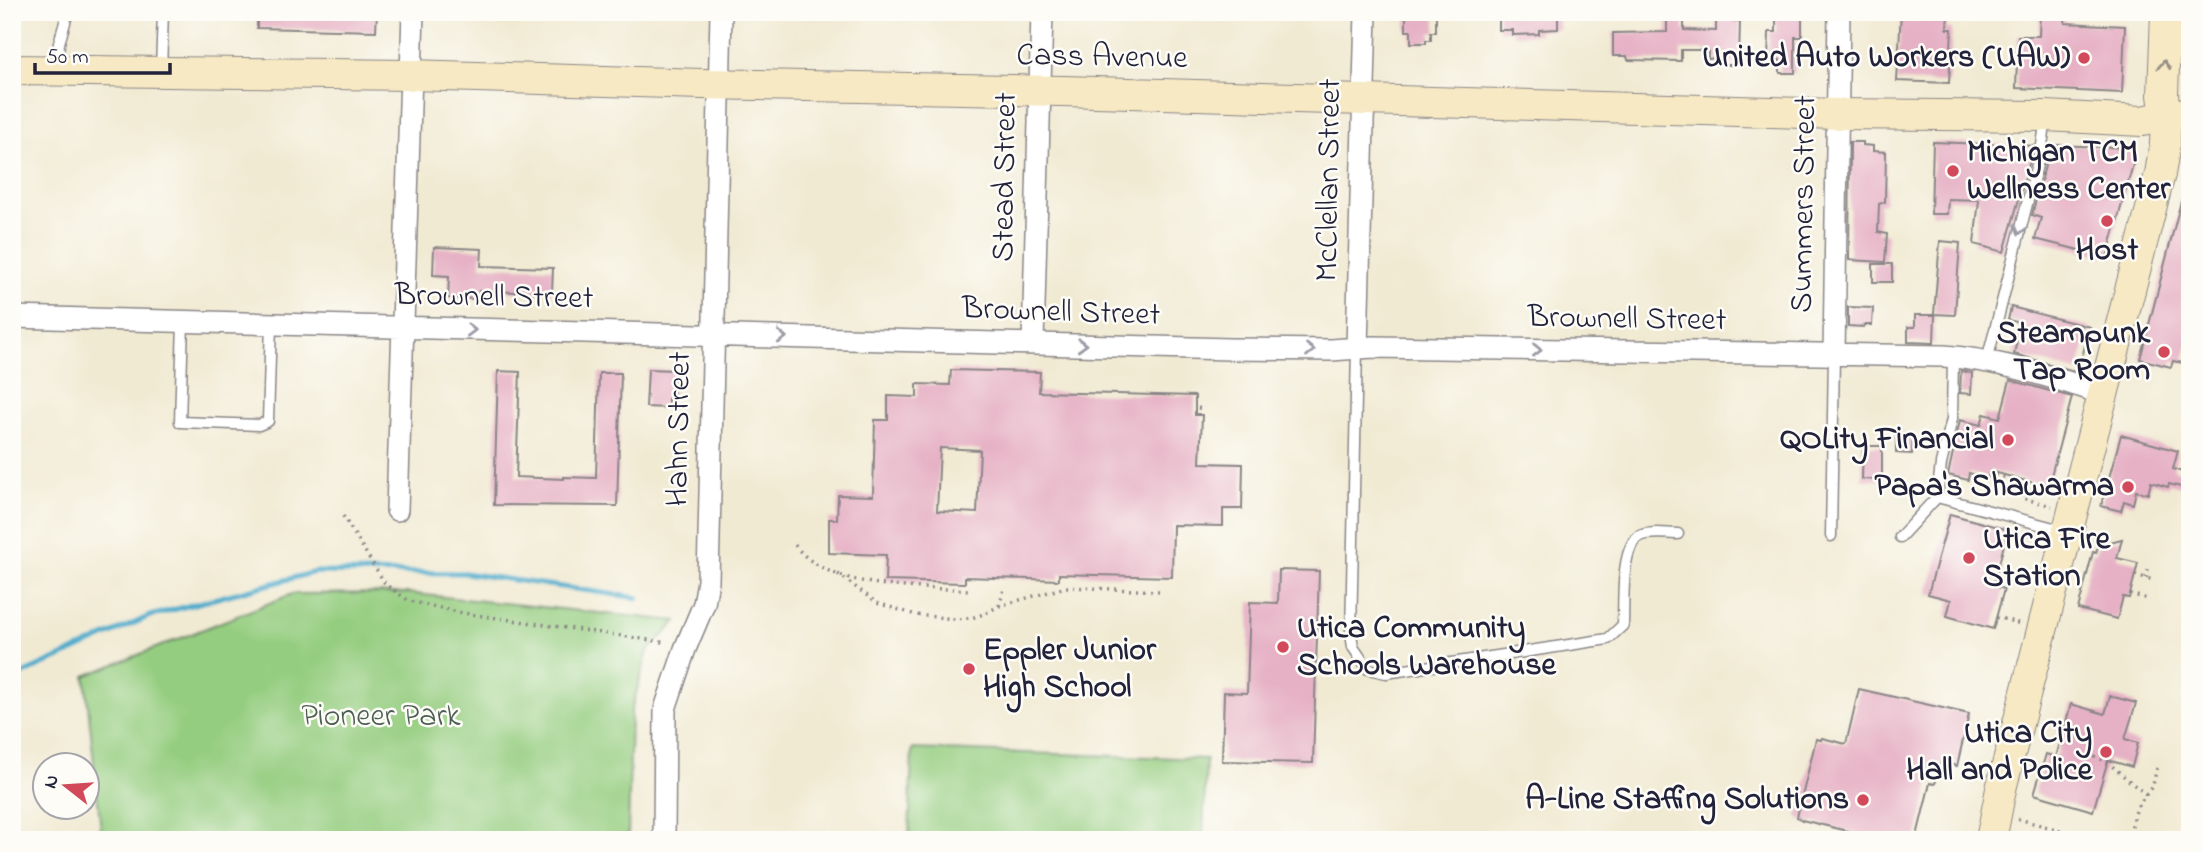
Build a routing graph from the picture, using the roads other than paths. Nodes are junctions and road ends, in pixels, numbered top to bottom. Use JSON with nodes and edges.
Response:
{"nodes":[{"id":1,"x":68,"y":12,"type":"edge"},
{"id":2,"x":163,"y":12,"type":"edge"},
{"id":3,"x":413,"y":12,"type":"edge"},
{"id":4,"x":722,"y":12,"type":"edge"},
{"id":5,"x":1042,"y":12,"type":"edge"},
{"id":6,"x":1366,"y":12,"type":"edge"},
{"id":7,"x":1839,"y":12,"type":"edge"},
{"id":8,"x":2165,"y":12,"type":"edge"},
{"id":9,"x":12,"y":70,"type":"edge"},
{"id":10,"x":57,"y":71,"type":"junction"},
{"id":11,"x":161,"y":73,"type":"junction"},
{"id":12,"x":410,"y":75,"type":"junction"},
{"id":13,"x":720,"y":84,"type":"junction"},
{"id":14,"x":1040,"y":91,"type":"junction"},
{"id":15,"x":1363,"y":99,"type":"junction"},
{"id":16,"x":1838,"y":114,"type":"junction"},
{"id":17,"x":2178,"y":115,"type":"edge"},
{"id":18,"x":2046,"y":116,"type":"junction"},
{"id":19,"x":12,"y":317,"type":"edge"},
{"id":20,"x":183,"y":322,"type":"junction"},
{"id":21,"x":271,"y":324,"type":"junction"},
{"id":22,"x":403,"y":328,"type":"junction"},
{"id":23,"x":713,"y":335,"type":"junction"},
{"id":24,"x":1033,"y":343,"type":"junction"},
{"id":25,"x":1357,"y":348,"type":"junction"},
{"id":26,"x":1834,"y":355,"type":"junction"},
{"id":27,"x":1953,"y":357,"type":"junction"},
{"id":28,"x":1987,"y":361,"type":"junction"},
{"id":29,"x":2103,"y":394,"type":"junction"},
{"id":30,"x":1937,"y":496,"type":"junction"},
{"id":31,"x":397,"y":510,"type":"dead end"},
{"id":32,"x":2067,"y":531,"type":"junction"},
{"id":33,"x":1678,"y":534,"type":"dead end"},
{"id":34,"x":1831,"y":536,"type":"dead end"},
{"id":35,"x":1899,"y":537,"type":"dead end"},
{"id":36,"x":664,"y":840,"type":"edge"},
{"id":37,"x":1991,"y":840,"type":"edge"}],
"edges":[{"from":1,"to":10,"type":"lane"},
{"from":2,"to":11,"type":"lane"},
{"from":3,"to":12,"type":"street"},
{"from":4,"to":13,"type":"street","name":"Hahn Street"},
{"from":5,"to":14,"type":"street","name":"Stead Street"},
{"from":6,"to":15,"type":"street","name":"McClellan Street"},
{"from":7,"to":16,"type":"street","name":"Summers Street"},
{"from":17,"to":8,"type":"street","one_way":true},
{"from":9,"to":10,"type":"street","name":"Cass Avenue"},
{"from":10,"to":11,"type":"street","name":"Cass Avenue"},
{"from":11,"to":12,"type":"street","name":"Cass Avenue"},
{"from":12,"to":13,"type":"street","name":"Cass Avenue"},
{"from":12,"to":22,"type":"street"},
{"from":13,"to":14,"type":"street","name":"Cass Avenue"},
{"from":13,"to":23,"type":"street","name":"Hahn Street"},
{"from":14,"to":15,"type":"street","name":"Cass Avenue"},
{"from":14,"to":24,"type":"street","name":"Stead Street"},
{"from":15,"to":16,"type":"street","name":"Cass Avenue"},
{"from":15,"to":25,"type":"street","name":"McClellan Street"},
{"from":16,"to":18,"type":"street","name":"Cass Avenue"},
{"from":16,"to":26,"type":"street","name":"Summers Street"},
{"from":17,"to":18,"type":"street","name":"Cass Avenue"},
{"from":17,"to":29,"type":"street"},
{"from":18,"to":28,"type":"lane","one_way":true},
{"from":19,"to":20,"type":"street","name":"Brownell Street"},
{"from":20,"to":21,"type":"street","name":"Brownell Street"},
{"from":20,"to":21,"type":"lane"},
{"from":21,"to":22,"type":"street","name":"Brownell Street"},
{"from":22,"to":23,"type":"street","name":"Brownell Street","one_way":true},
{"from":22,"to":31,"type":"street"},
{"from":23,"to":24,"type":"street","name":"Brownell Street","one_way":true},
{"from":23,"to":36,"type":"street","name":"Hahn Street"},
{"from":24,"to":25,"type":"street","name":"Brownell Street","one_way":true},
{"from":25,"to":26,"type":"street","name":"Brownell Street","one_way":true},
{"from":25,"to":33,"type":"lane"},
{"from":26,"to":27,"type":"street","name":"Brownell Street"},
{"from":26,"to":34,"type":"lane"},
{"from":27,"to":28,"type":"street","name":"Brownell Street"},
{"from":27,"to":30,"type":"lane"},
{"from":28,"to":29,"type":"street","name":"Brownell Street"},
{"from":29,"to":32,"type":"street"},
{"from":30,"to":32,"type":"lane"},
{"from":30,"to":35,"type":"lane"},
{"from":32,"to":37,"type":"street"}]}
